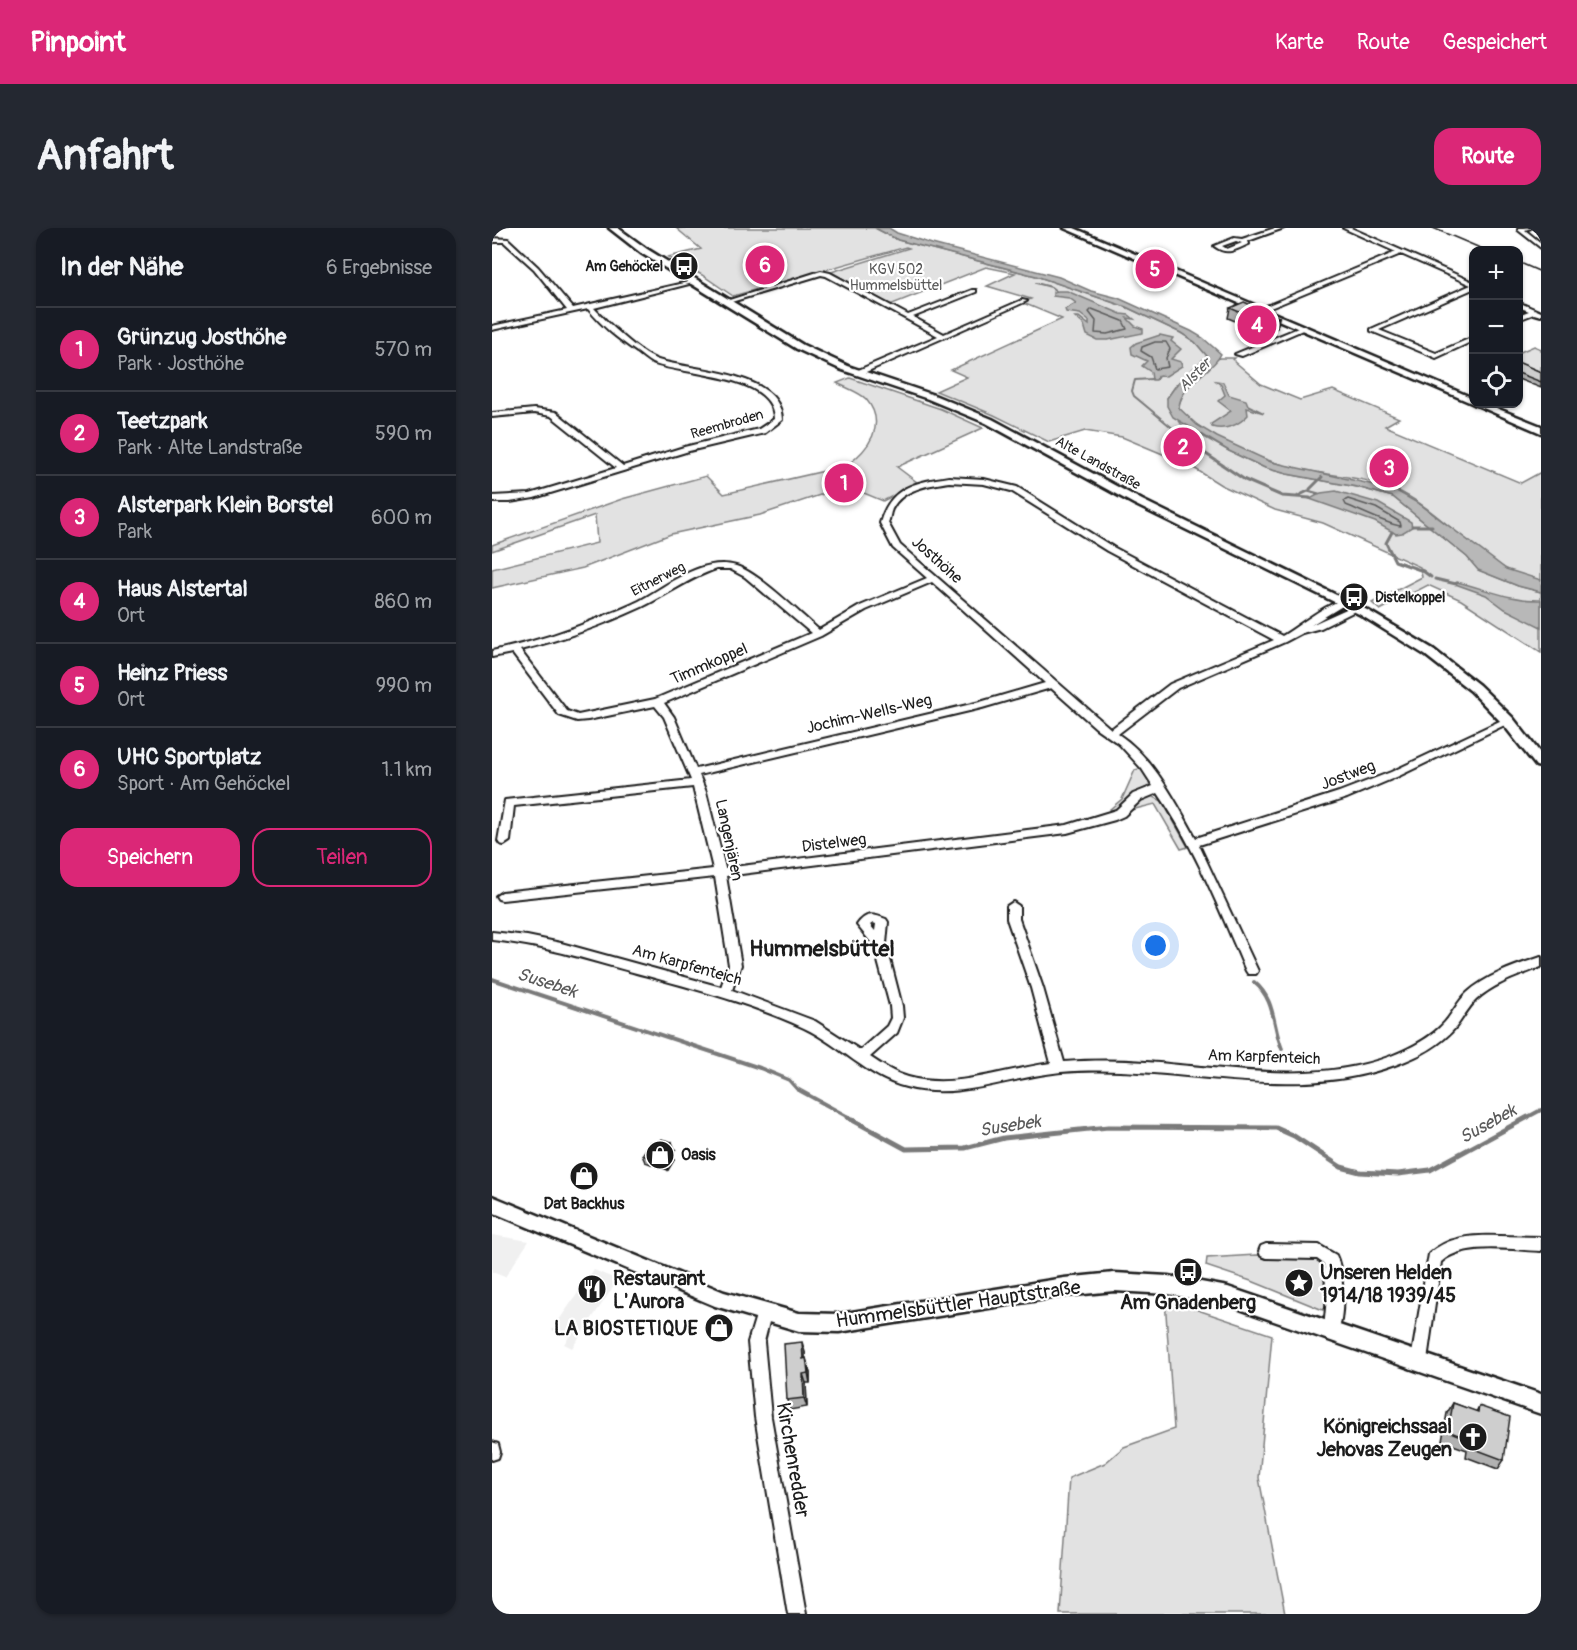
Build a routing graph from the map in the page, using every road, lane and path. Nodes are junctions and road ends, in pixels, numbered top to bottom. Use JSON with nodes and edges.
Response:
{"nodes":[{"id":1,"x":614,"y":228,"type":"edge"},
{"id":2,"x":1068,"y":228,"type":"edge"},
{"id":3,"x":1281,"y":228,"type":"edge"},
{"id":4,"x":1347,"y":228,"type":"edge"},
{"id":5,"x":1528,"y":228,"type":"edge"},
{"id":6,"x":492,"y":240,"type":"edge"},
{"id":7,"x":1242,"y":241,"type":"dead end"},
{"id":8,"x":1541,"y":246,"type":"edge"},
{"id":9,"x":1399,"y":253,"type":"junction"},
{"id":10,"x":695,"y":282,"type":"junction"},
{"id":11,"x":1469,"y":283,"type":"edge"},
{"id":12,"x":1469,"y":287,"type":"edge"},
{"id":13,"x":974,"y":291,"type":"dead end"},
{"id":14,"x":1024,"y":301,"type":"dead end"},
{"id":15,"x":726,"y":302,"type":"junction"},
{"id":16,"x":1523,"y":306,"type":"edge"},
{"id":17,"x":590,"y":307,"type":"junction"},
{"id":18,"x":1261,"y":310,"type":"junction"},
{"id":19,"x":572,"y":311,"type":"junction"},
{"id":20,"x":1538,"y":312,"type":"edge"},
{"id":21,"x":1523,"y":316,"type":"edge"},
{"id":22,"x":908,"y":317,"type":"junction"},
{"id":23,"x":492,"y":328,"type":"edge"},
{"id":24,"x":1303,"y":328,"type":"junction"},
{"id":25,"x":941,"y":335,"type":"junction"},
{"id":26,"x":1469,"y":341,"type":"edge"},
{"id":27,"x":1239,"y":354,"type":"dead end"},
{"id":28,"x":859,"y":373,"type":"junction"},
{"id":29,"x":1469,"y":399,"type":"edge"},
{"id":30,"x":1489,"y":408,"type":"edge"},
{"id":31,"x":492,"y":415,"type":"edge"},
{"id":32,"x":1541,"y":430,"type":"edge"},
{"id":33,"x":622,"y":469,"type":"junction"},
{"id":34,"x":492,"y":499,"type":"edge"},
{"id":35,"x":932,"y":579,"type":"junction"},
{"id":36,"x":1350,"y":605,"type":"junction"},
{"id":37,"x":818,"y":634,"type":"junction"},
{"id":38,"x":1282,"y":640,"type":"junction"},
{"id":39,"x":514,"y":649,"type":"junction"},
{"id":40,"x":492,"y":654,"type":"edge"},
{"id":41,"x":1052,"y":684,"type":"junction"},
{"id":42,"x":658,"y":702,"type":"junction"},
{"id":43,"x":1508,"y":721,"type":"junction"},
{"id":44,"x":1114,"y":732,"type":"junction"},
{"id":45,"x":1541,"y":763,"type":"edge"},
{"id":46,"x":695,"y":778,"type":"junction"},
{"id":47,"x":1159,"y":788,"type":"junction"},
{"id":48,"x":504,"y":841,"type":"dead end"},
{"id":49,"x":1193,"y":843,"type":"junction"},
{"id":50,"x":720,"y":873,"type":"junction"},
{"id":51,"x":502,"y":896,"type":"dead end"},
{"id":52,"x":1013,"y":906,"type":"dead end"},
{"id":53,"x":492,"y":936,"type":"edge"},
{"id":54,"x":880,"y":944,"type":"dead end"},
{"id":55,"x":1541,"y":962,"type":"edge"},
{"id":56,"x":1252,"y":971,"type":"dead end"},
{"id":57,"x":725,"y":992,"type":"junction"},
{"id":58,"x":861,"y":1058,"type":"junction"},
{"id":59,"x":1059,"y":1067,"type":"junction"},
{"id":60,"x":492,"y":1204,"type":"edge"},
{"id":61,"x":1541,"y":1244,"type":"edge"},
{"id":62,"x":1266,"y":1251,"type":"dead end"},
{"id":63,"x":763,"y":1314,"type":"junction"},
{"id":64,"x":1332,"y":1329,"type":"junction"},
{"id":65,"x":1419,"y":1360,"type":"junction"},
{"id":66,"x":1541,"y":1404,"type":"edge"},
{"id":67,"x":797,"y":1614,"type":"edge"}],
"edges":[{"from":1,"to":10,"type":"main road","name":"Alte Landstraße"},
{"from":2,"to":18,"type":"main road"},
{"from":3,"to":7,"type":"street"},
{"from":4,"to":9,"type":"street"},
{"from":5,"to":8,"type":"street"},
{"from":6,"to":19,"type":"street"},
{"from":9,"to":11,"type":"street"},
{"from":9,"to":18,"type":"street"},
{"from":10,"to":15,"type":"main road","name":"Alte Landstraße"},
{"from":10,"to":17,"type":"street"},
{"from":12,"to":26,"type":"street"},
{"from":13,"to":22,"type":"street"},
{"from":14,"to":25,"type":"street"},
{"from":15,"to":22,"type":"street"},
{"from":15,"to":28,"type":"main road","name":"Alte Landstraße"},
{"from":16,"to":20,"type":"street"},
{"from":17,"to":19,"type":"street"},
{"from":17,"to":33,"type":"street","name":"Reembroden"},
{"from":18,"to":24,"type":"main road"},
{"from":19,"to":23,"type":"street"},
{"from":20,"to":21,"type":"street"},
{"from":22,"to":25,"type":"street"},
{"from":24,"to":27,"type":"street"},
{"from":24,"to":29,"type":"main road"},
{"from":25,"to":28,"type":"street"},
{"from":28,"to":36,"type":"main road","name":"Alte Landstraße"},
{"from":30,"to":32,"type":"main road"},
{"from":31,"to":33,"type":"street"},
{"from":33,"to":34,"type":"street","name":"Reembroden"},
{"from":35,"to":37,"type":"street","name":"Timmkoppel"},
{"from":35,"to":38,"type":"street","name":"Josthöhe"},
{"from":35,"to":41,"type":"street","name":"Josthöhe"},
{"from":36,"to":38,"type":"street"},
{"from":36,"to":43,"type":"main road","name":"Alte Landstraße"},
{"from":37,"to":39,"type":"street","name":"Eitnerweg"},
{"from":37,"to":42,"type":"street","name":"Timmkoppel"},
{"from":38,"to":44,"type":"street"},
{"from":39,"to":40,"type":"street","name":"Eitnerweg"},
{"from":39,"to":42,"type":"street","name":"Timmkoppel"},
{"from":41,"to":44,"type":"street","name":"Josthöhe"},
{"from":41,"to":46,"type":"street","name":"Jochim-Wells-Weg"},
{"from":42,"to":46,"type":"street","name":"Langenjären"},
{"from":43,"to":45,"type":"main road","name":"Alte Landstraße"},
{"from":43,"to":49,"type":"street","name":"Jostweg"},
{"from":44,"to":47,"type":"street","name":"Josthöhe"},
{"from":46,"to":48,"type":"street","name":"Jochim-Wells-Weg"},
{"from":46,"to":50,"type":"street","name":"Langenjären"},
{"from":47,"to":49,"type":"street","name":"Josthöhe"},
{"from":47,"to":50,"type":"street","name":"Distelweg"},
{"from":49,"to":56,"type":"street","name":"Josthöhe"},
{"from":50,"to":51,"type":"street","name":"Distelweg"},
{"from":50,"to":57,"type":"street","name":"Langenjären"},
{"from":52,"to":59,"type":"street"},
{"from":53,"to":57,"type":"street","name":"Am Karpfenteich"},
{"from":54,"to":58,"type":"street"},
{"from":55,"to":59,"type":"street","name":"Am Karpfenteich"},
{"from":57,"to":58,"type":"street","name":"Am Karpfenteich"},
{"from":58,"to":59,"type":"street","name":"Am Karpfenteich"},
{"from":60,"to":63,"type":"main road","name":"Hummelsbüttler Hauptstraße"},
{"from":61,"to":65,"type":"street"},
{"from":62,"to":64,"type":"street"},
{"from":63,"to":64,"type":"main road","name":"Hummelsbüttler Hauptstraße"},
{"from":63,"to":67,"type":"street","name":"Kirchenredder"},
{"from":64,"to":65,"type":"main road","name":"Hummelsbüttler Hauptstraße"},
{"from":65,"to":66,"type":"main road","name":"Hummelsbüttler Hauptstraße"}]}
